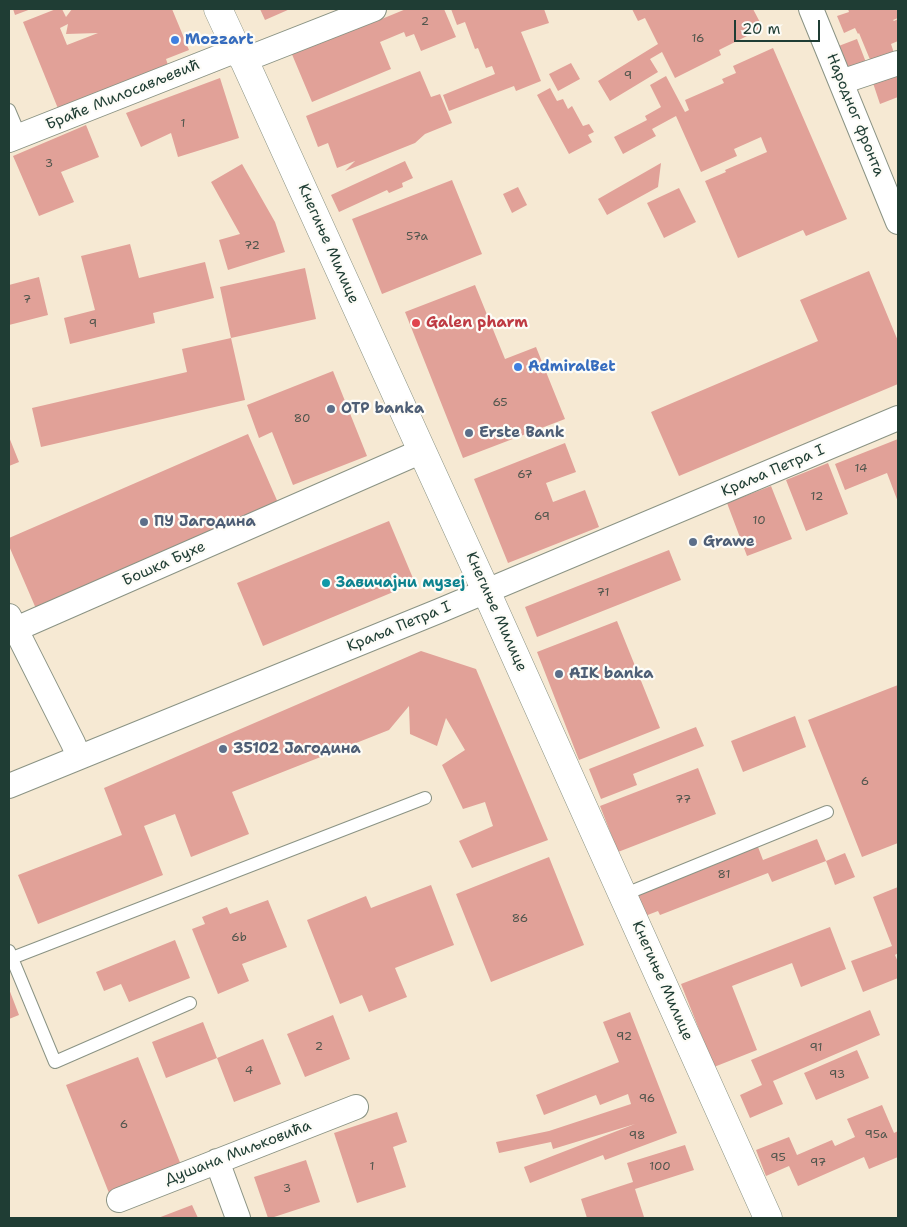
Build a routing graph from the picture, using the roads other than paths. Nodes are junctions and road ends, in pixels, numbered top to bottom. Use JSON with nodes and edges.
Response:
{"nodes":[{"id":1,"x":218,"y":9,"type":"edge"},
{"id":2,"x":374,"y":9,"type":"edge"},
{"id":3,"x":811,"y":9,"type":"edge"},
{"id":4,"x":241,"y":55,"type":"junction"},
{"id":5,"x":898,"y":63,"type":"edge"},
{"id":6,"x":841,"y":82,"type":"junction"},
{"id":7,"x":9,"y":110,"type":"edge"},
{"id":8,"x":14,"y":138,"type":"edge"},
{"id":9,"x":898,"y":222,"type":"edge"},
{"id":10,"x":898,"y":418,"type":"edge"},
{"id":11,"x":422,"y":451,"type":"junction"},
{"id":12,"x":486,"y":591,"type":"junction"},
{"id":13,"x":12,"y":622,"type":"edge"},
{"id":14,"x":79,"y":757,"type":"junction"},
{"id":15,"x":9,"y":786,"type":"edge"},
{"id":16,"x":424,"y":798,"type":"dead end"},
{"id":17,"x":827,"y":812,"type":"dead end"},
{"id":18,"x":623,"y":895,"type":"junction"},
{"id":19,"x":10,"y":954,"type":"edge"},
{"id":20,"x":190,"y":1003,"type":"dead end"},
{"id":21,"x":356,"y":1107,"type":"dead end"},
{"id":22,"x":217,"y":1161,"type":"junction"},
{"id":23,"x":119,"y":1200,"type":"dead end"},
{"id":24,"x":238,"y":1218,"type":"edge"},
{"id":25,"x":768,"y":1218,"type":"edge"}],
"edges":[{"from":1,"to":4,"type":"street","name":"Кнегиње Милице"},
{"from":2,"to":4,"type":"street","name":"Браће Милосављевић"},
{"from":3,"to":6,"type":"street","name":"Народног фронта"},
{"from":4,"to":8,"type":"street","name":"Браће Милосављевић"},
{"from":4,"to":11,"type":"street","name":"Кнегиње Милице"},
{"from":5,"to":6,"type":"street"},
{"from":6,"to":9,"type":"street","name":"Народног фронта"},
{"from":7,"to":8,"type":"lane"},
{"from":10,"to":12,"type":"street","name":"Краља Петра I"},
{"from":11,"to":12,"type":"street","name":"Кнегиње Милице"},
{"from":11,"to":13,"type":"street","name":"Бошка Бухе"},
{"from":12,"to":14,"type":"street","name":"Краља Петра I"},
{"from":12,"to":18,"type":"street","name":"Кнегиње Милице"},
{"from":13,"to":14,"type":"street"},
{"from":14,"to":15,"type":"street","name":"Краља Петра I"},
{"from":16,"to":19,"type":"lane"},
{"from":17,"to":18,"type":"lane"},
{"from":18,"to":25,"type":"street","name":"Кнегиње Милице"},
{"from":19,"to":20,"type":"lane"},
{"from":21,"to":22,"type":"street","name":"Душана Миљковића"},
{"from":22,"to":23,"type":"street","name":"Душана Миљковића"},
{"from":22,"to":24,"type":"street"}]}
